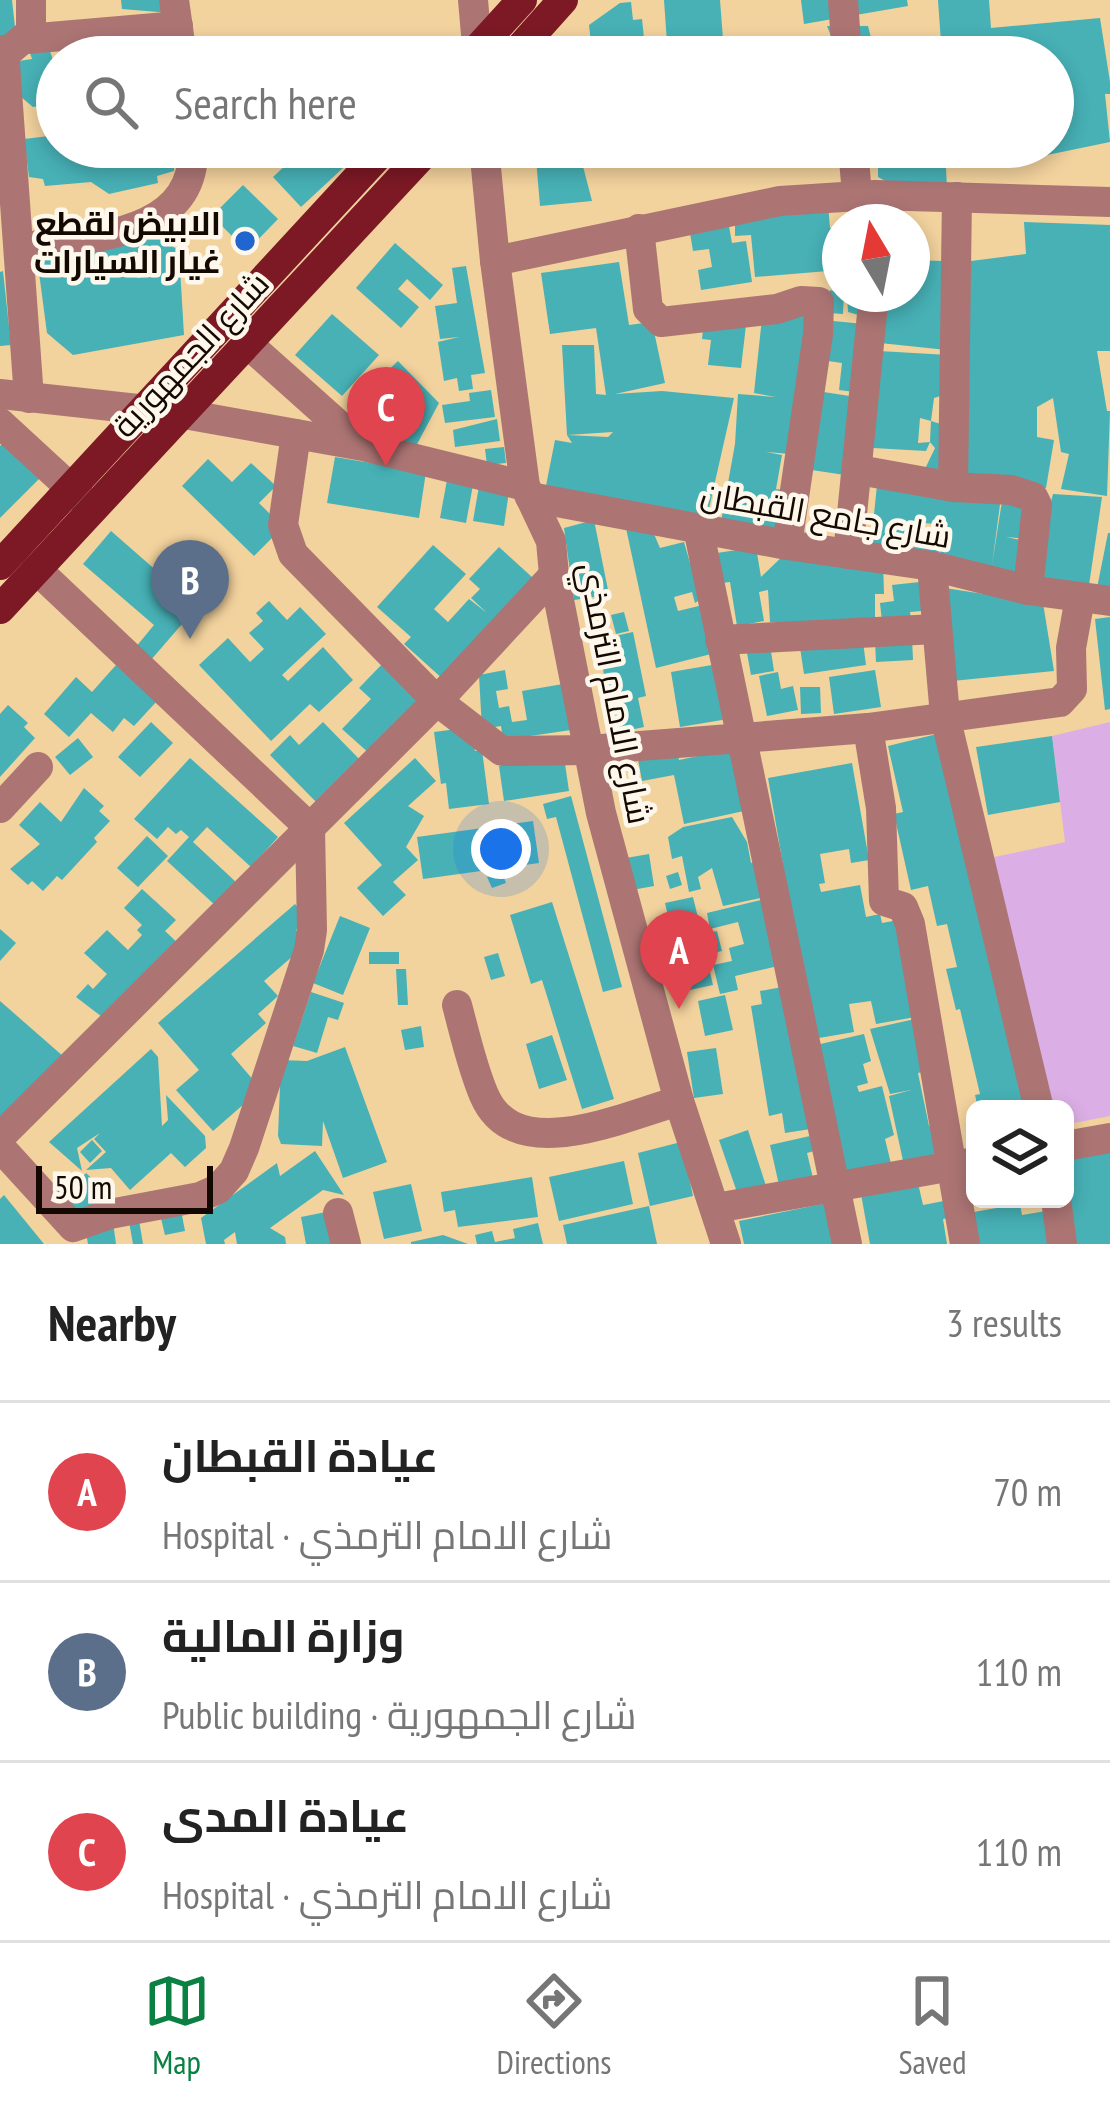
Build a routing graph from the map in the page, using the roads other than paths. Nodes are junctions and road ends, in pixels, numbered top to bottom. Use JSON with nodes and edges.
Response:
{"nodes":[{"id":1,"x":31,"y":0,"type":"edge"},
{"id":2,"x":473,"y":0,"type":"edge"},
{"id":3,"x":522,"y":0,"type":"edge"},
{"id":4,"x":563,"y":0,"type":"edge"},
{"id":5,"x":843,"y":0,"type":"edge"},
{"id":6,"x":178,"y":28,"type":"edge"},
{"id":7,"x":103,"y":36,"type":"edge"},
{"id":8,"x":475,"y":36,"type":"edge"},
{"id":9,"x":491,"y":36,"type":"edge"},
{"id":10,"x":531,"y":36,"type":"edge"},
{"id":11,"x":846,"y":36,"type":"edge"},
{"id":12,"x":10,"y":46,"type":"edge"},
{"id":13,"x":192,"y":168,"type":"edge"},
{"id":14,"x":366,"y":168,"type":"edge"},
{"id":15,"x":411,"y":168,"type":"edge"},
{"id":16,"x":486,"y":168,"type":"edge"},
{"id":17,"x":859,"y":168,"type":"edge"},
{"id":18,"x":957,"y":197,"type":"junction"},
{"id":19,"x":1110,"y":202,"type":"edge"},
{"id":20,"x":869,"y":204,"type":"edge"},
{"id":21,"x":822,"y":205,"type":"edge"},
{"id":22,"x":638,"y":229,"type":"junction"},
{"id":23,"x":19,"y":248,"type":"junction"},
{"id":24,"x":495,"y":261,"type":"junction"},
{"id":25,"x":872,"y":312,"type":"edge"},
{"id":26,"x":249,"y":345,"type":"junction"},
{"id":27,"x":14,"y":396,"type":"edge"},
{"id":28,"x":142,"y":409,"type":"junction"},
{"id":29,"x":184,"y":414,"type":"junction"},
{"id":30,"x":0,"y":423,"type":"edge"},
{"id":31,"x":296,"y":434,"type":"junction"},
{"id":32,"x":363,"y":446,"type":"junction"},
{"id":33,"x":859,"y":470,"type":"junction"},
{"id":34,"x":953,"y":487,"type":"junction"},
{"id":35,"x":528,"y":492,"type":"junction"},
{"id":36,"x":82,"y":499,"type":"junction"},
{"id":37,"x":698,"y":528,"type":"junction"},
{"id":38,"x":788,"y":545,"type":"junction"},
{"id":39,"x":848,"y":554,"type":"junction"},
{"id":40,"x":0,"y":566,"type":"edge"},
{"id":41,"x":932,"y":566,"type":"junction"},
{"id":42,"x":37,"y":569,"type":"junction"},
{"id":43,"x":554,"y":575,"type":"junction"},
{"id":44,"x":1028,"y":590,"type":"junction"},
{"id":45,"x":1095,"y":600,"type":"edge"},
{"id":46,"x":0,"y":609,"type":"edge"},
{"id":47,"x":936,"y":629,"type":"junction"},
{"id":48,"x":720,"y":640,"type":"junction"},
{"id":49,"x":437,"y":701,"type":"junction"},
{"id":50,"x":945,"y":716,"type":"junction"},
{"id":51,"x":868,"y":728,"type":"junction"},
{"id":52,"x":740,"y":736,"type":"junction"},
{"id":53,"x":589,"y":750,"type":"junction"},
{"id":54,"x":38,"y":767,"type":"dead end"},
{"id":55,"x":0,"y":808,"type":"edge"},
{"id":56,"x":310,"y":828,"type":"junction"},
{"id":57,"x":457,"y":1005,"type":"dead end"},
{"id":58,"x":1037,"y":1100,"type":"edge"},
{"id":59,"x":679,"y":1101,"type":"junction"},
{"id":60,"x":0,"y":1138,"type":"edge"},
{"id":61,"x":1110,"y":1138,"type":"edge"},
{"id":62,"x":1074,"y":1144,"type":"edge"},
{"id":63,"x":0,"y":1148,"type":"edge"},
{"id":64,"x":963,"y":1165,"type":"edge"},
{"id":65,"x":835,"y":1187,"type":"junction"},
{"id":66,"x":716,"y":1208,"type":"junction"},
{"id":67,"x":1057,"y":1208,"type":"edge"},
{"id":68,"x":338,"y":1213,"type":"dead end"},
{"id":69,"x":717,"y":1242,"type":"edge"},
{"id":70,"x":346,"y":1244,"type":"edge"},
{"id":71,"x":847,"y":1244,"type":"edge"},
{"id":72,"x":965,"y":1244,"type":"edge"},
{"id":73,"x":1062,"y":1244,"type":"edge"}],
"edges":[{"from":1,"to":12,"type":"street"},
{"from":2,"to":8,"type":"street"},
{"from":3,"to":9,"type":"main road"},
{"from":4,"to":10,"type":"main road"},
{"from":5,"to":11,"type":"street"},
{"from":6,"to":7,"type":"street"},
{"from":12,"to":23,"type":"street"},
{"from":13,"to":23,"type":"street"},
{"from":14,"to":28,"type":"main road","name":"شارع الجمهورية"},
{"from":15,"to":26,"type":"main road","name":"شارع الجمهورية"},
{"from":16,"to":24,"type":"street","name":"شارع الامام الترمذي"},
{"from":17,"to":20,"type":"street"},
{"from":18,"to":19,"type":"street"},
{"from":18,"to":20,"type":"street"},
{"from":18,"to":34,"type":"street"},
{"from":21,"to":22,"type":"street"},
{"from":22,"to":24,"type":"street"},
{"from":22,"to":38,"type":"street"},
{"from":23,"to":27,"type":"street"},
{"from":24,"to":35,"type":"street","name":"شارع الامام الترمذي"},
{"from":25,"to":33,"type":"street"},
{"from":26,"to":29,"type":"main road","name":"شارع الجمهورية"},
{"from":26,"to":32,"type":"street"},
{"from":27,"to":28,"type":"street","name":"شارع جامع القبطان"},
{"from":28,"to":29,"type":"street","name":"شارع جامع القبطان"},
{"from":28,"to":36,"type":"main road","name":"شارع الجمهورية"},
{"from":29,"to":31,"type":"street","name":"شارع جامع القبطان"},
{"from":29,"to":36,"type":"main road","name":"شارع الجمهورية"},
{"from":30,"to":36,"type":"street"},
{"from":31,"to":32,"type":"street","name":"شارع جامع القبطان"},
{"from":31,"to":49,"type":"street"},
{"from":32,"to":35,"type":"street","name":"شارع جامع القبطان"},
{"from":33,"to":34,"type":"street"},
{"from":33,"to":39,"type":"street"},
{"from":34,"to":44,"type":"street"},
{"from":35,"to":37,"type":"street","name":"شارع جامع القبطان"},
{"from":35,"to":43,"type":"street","name":"شارع الامام الترمذي"},
{"from":36,"to":40,"type":"main road","name":"شارع الجمهورية"},
{"from":36,"to":42,"type":"main road","name":"شارع الجمهورية"},
{"from":37,"to":38,"type":"street","name":"شارع جامع القبطان"},
{"from":37,"to":48,"type":"street"},
{"from":38,"to":39,"type":"street","name":"شارع جامع القبطان"},
{"from":39,"to":41,"type":"street","name":"شارع جامع القبطان"},
{"from":41,"to":44,"type":"street","name":"شارع جامع القبطان"},
{"from":41,"to":47,"type":"street"},
{"from":42,"to":46,"type":"main road","name":"شارع الجمهورية"},
{"from":42,"to":56,"type":"street"},
{"from":43,"to":49,"type":"street"},
{"from":43,"to":53,"type":"street","name":"شارع الامام الترمذي"},
{"from":44,"to":45,"type":"street","name":"شارع جامع القبطان"},
{"from":45,"to":50,"type":"street"},
{"from":47,"to":48,"type":"street"},
{"from":47,"to":50,"type":"street"},
{"from":48,"to":52,"type":"street"},
{"from":49,"to":53,"type":"street"},
{"from":49,"to":56,"type":"street"},
{"from":50,"to":51,"type":"street"},
{"from":50,"to":58,"type":"street"},
{"from":51,"to":52,"type":"street"},
{"from":51,"to":64,"type":"street"},
{"from":52,"to":53,"type":"street"},
{"from":52,"to":65,"type":"street"},
{"from":53,"to":59,"type":"street","name":"شارع الامام الترمذي"},
{"from":54,"to":55,"type":"street"},
{"from":56,"to":60,"type":"street"},
{"from":56,"to":63,"type":"street"},
{"from":57,"to":59,"type":"street"},
{"from":59,"to":66,"type":"street","name":"شارع الامام الترمذي"},
{"from":61,"to":62,"type":"street"},
{"from":64,"to":65,"type":"street"},
{"from":64,"to":72,"type":"street"},
{"from":65,"to":66,"type":"street"},
{"from":65,"to":71,"type":"street"},
{"from":66,"to":69,"type":"street","name":"شارع الامام الترمذي"},
{"from":67,"to":73,"type":"street"},
{"from":68,"to":70,"type":"street"}]}
